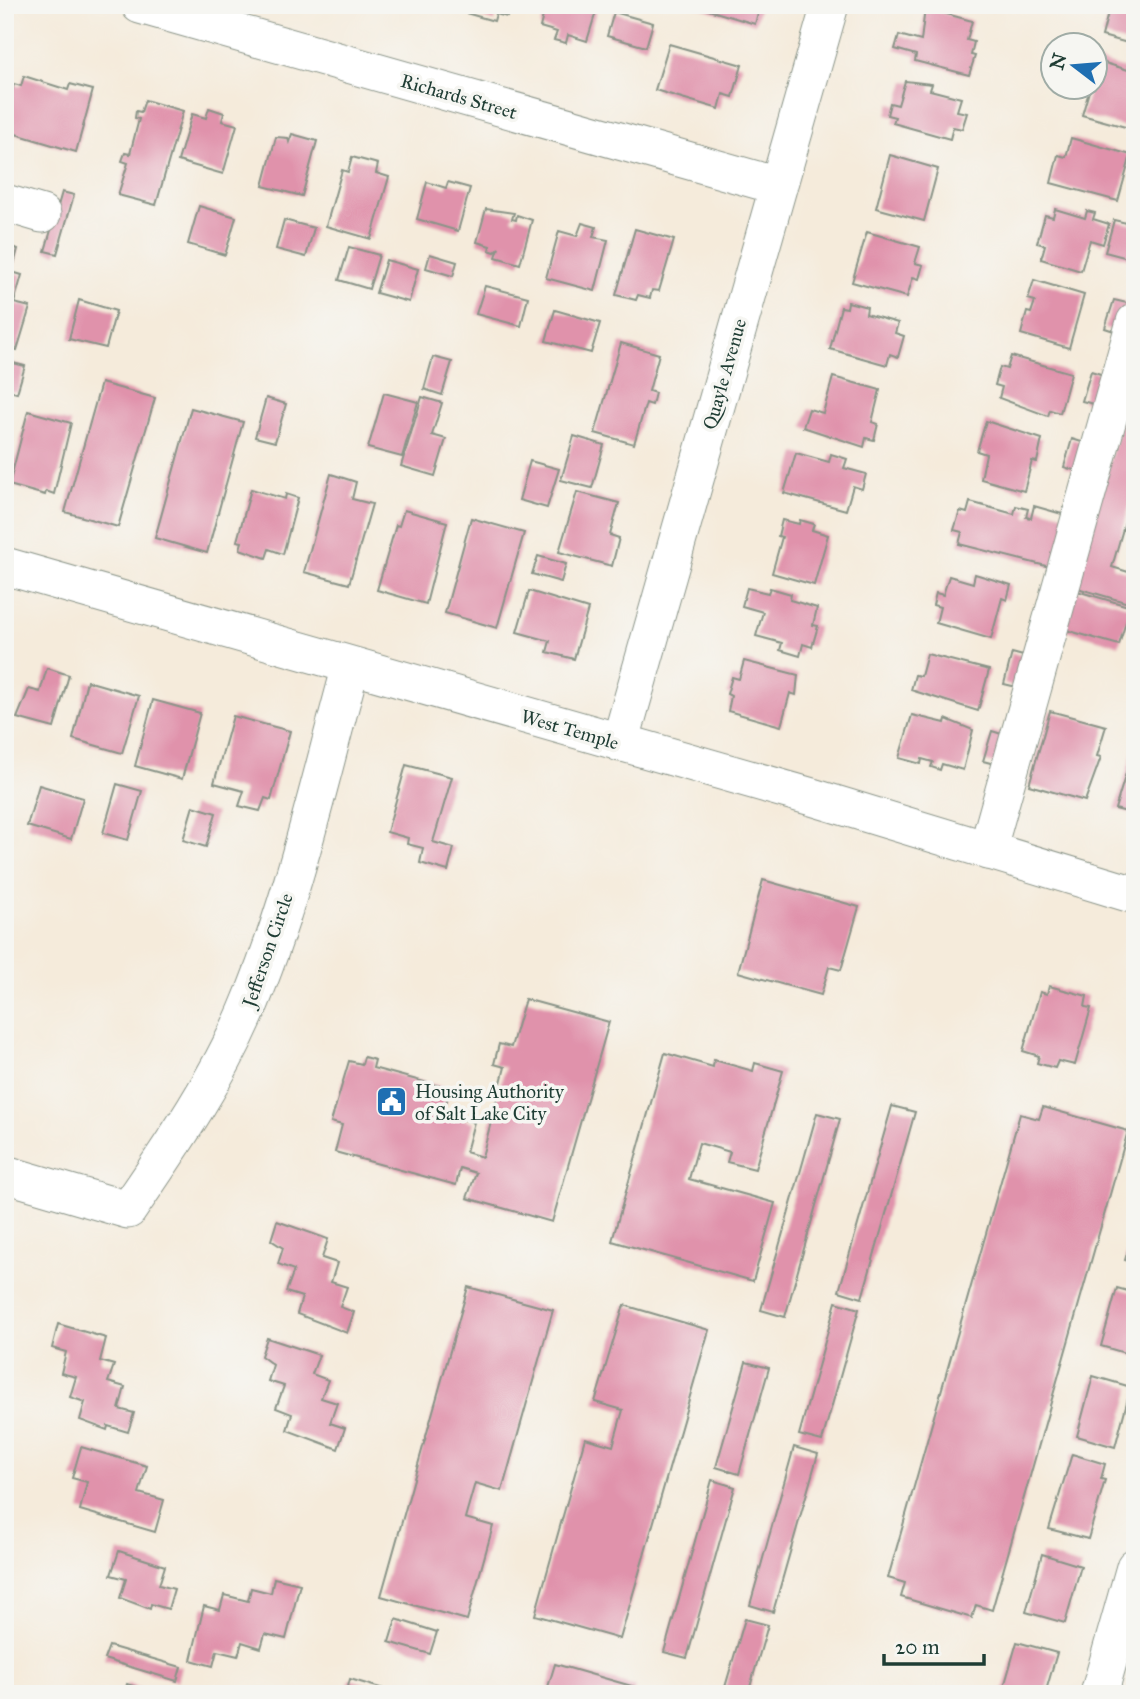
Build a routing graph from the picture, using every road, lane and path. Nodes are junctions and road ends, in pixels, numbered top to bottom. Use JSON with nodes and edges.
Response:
{"nodes":[{"id":1,"x":140,"y":5,"type":"edge"},
{"id":2,"x":830,"y":5,"type":"edge"},
{"id":3,"x":778,"y":186,"type":"junction"},
{"id":4,"x":5,"y":203,"type":"edge"},
{"id":5,"x":42,"y":214,"type":"dead end"},
{"id":6,"x":1135,"y":323,"type":"edge"},
{"id":7,"x":5,"y":566,"type":"edge"},
{"id":8,"x":351,"y":666,"type":"junction"},
{"id":9,"x":620,"y":743,"type":"junction"},
{"id":10,"x":987,"y":851,"type":"junction"},
{"id":11,"x":1135,"y":895,"type":"edge"},
{"id":12,"x":5,"y":1174,"type":"edge"},
{"id":13,"x":1135,"y":1567,"type":"edge"},
{"id":14,"x":1098,"y":1694,"type":"edge"}],
"edges":[{"from":1,"to":3,"type":"street","name":"Richards Street"},
{"from":2,"to":3,"type":"street","name":"Quayle Avenue"},
{"from":3,"to":9,"type":"street","name":"Quayle Avenue"},
{"from":4,"to":5,"type":"street"},
{"from":6,"to":10,"type":"street"},
{"from":7,"to":8,"type":"street","name":"West Temple"},
{"from":8,"to":9,"type":"street","name":"West Temple"},
{"from":8,"to":12,"type":"street","name":"Jefferson Circle"},
{"from":9,"to":10,"type":"street","name":"West Temple"},
{"from":10,"to":11,"type":"street","name":"West Temple"},
{"from":13,"to":14,"type":"street"}]}
